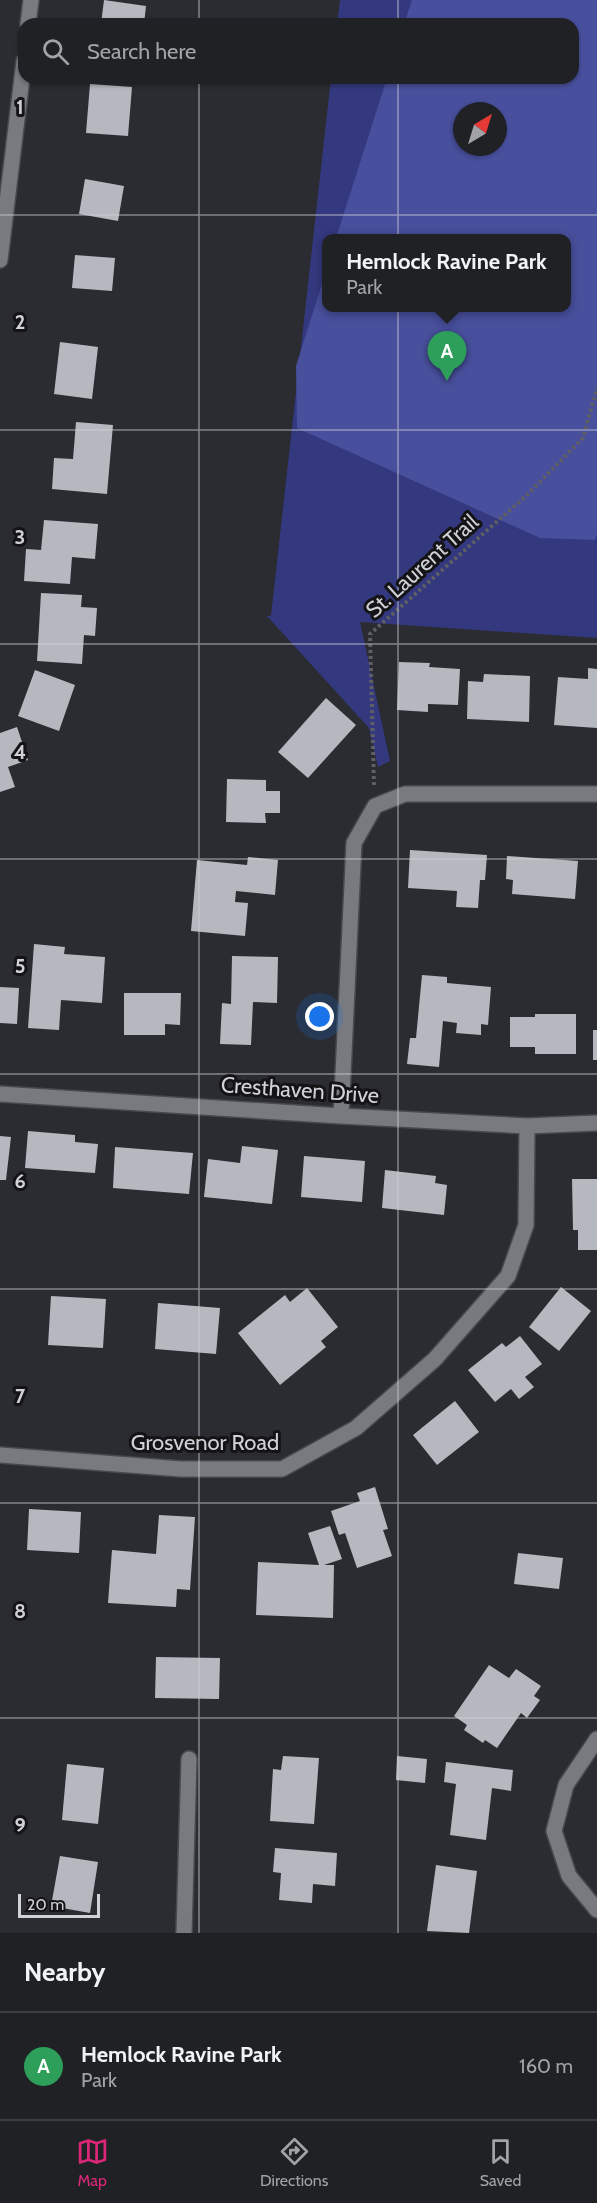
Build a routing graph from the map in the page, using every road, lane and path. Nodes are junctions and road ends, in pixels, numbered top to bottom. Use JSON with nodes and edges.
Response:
{"nodes":[{"id":1,"x":31,"y":0,"type":"edge"},
{"id":2,"x":29,"y":18,"type":"edge"},
{"id":3,"x":21,"y":84,"type":"edge"},
{"id":4,"x":0,"y":260,"type":"edge"},
{"id":5,"x":597,"y":388,"type":"edge"},
{"id":6,"x":597,"y":794,"type":"edge"},
{"id":7,"x":375,"y":806,"type":"junction"},
{"id":8,"x":0,"y":1094,"type":"edge"},
{"id":9,"x":340,"y":1116,"type":"junction"},
{"id":10,"x":597,"y":1123,"type":"edge"},
{"id":11,"x":527,"y":1126,"type":"junction"},
{"id":12,"x":0,"y":1455,"type":"edge"},
{"id":13,"x":597,"y":1738,"type":"edge"},
{"id":14,"x":189,"y":1759,"type":"dead end"},
{"id":15,"x":597,"y":1910,"type":"edge"},
{"id":16,"x":184,"y":1933,"type":"edge"}],
"edges":[{"from":1,"to":2,"type":"street"},
{"from":3,"to":4,"type":"street"},
{"from":5,"to":7,"type":"path","name":"St. Laurent Trail"},
{"from":6,"to":7,"type":"street"},
{"from":7,"to":9,"type":"street"},
{"from":8,"to":9,"type":"street","name":"Cresthaven Drive"},
{"from":9,"to":11,"type":"street","name":"Cresthaven Drive"},
{"from":10,"to":11,"type":"street","name":"Cresthaven Drive"},
{"from":11,"to":12,"type":"street","name":"Grosvenor Road"},
{"from":13,"to":15,"type":"street"},
{"from":14,"to":16,"type":"street"}]}
